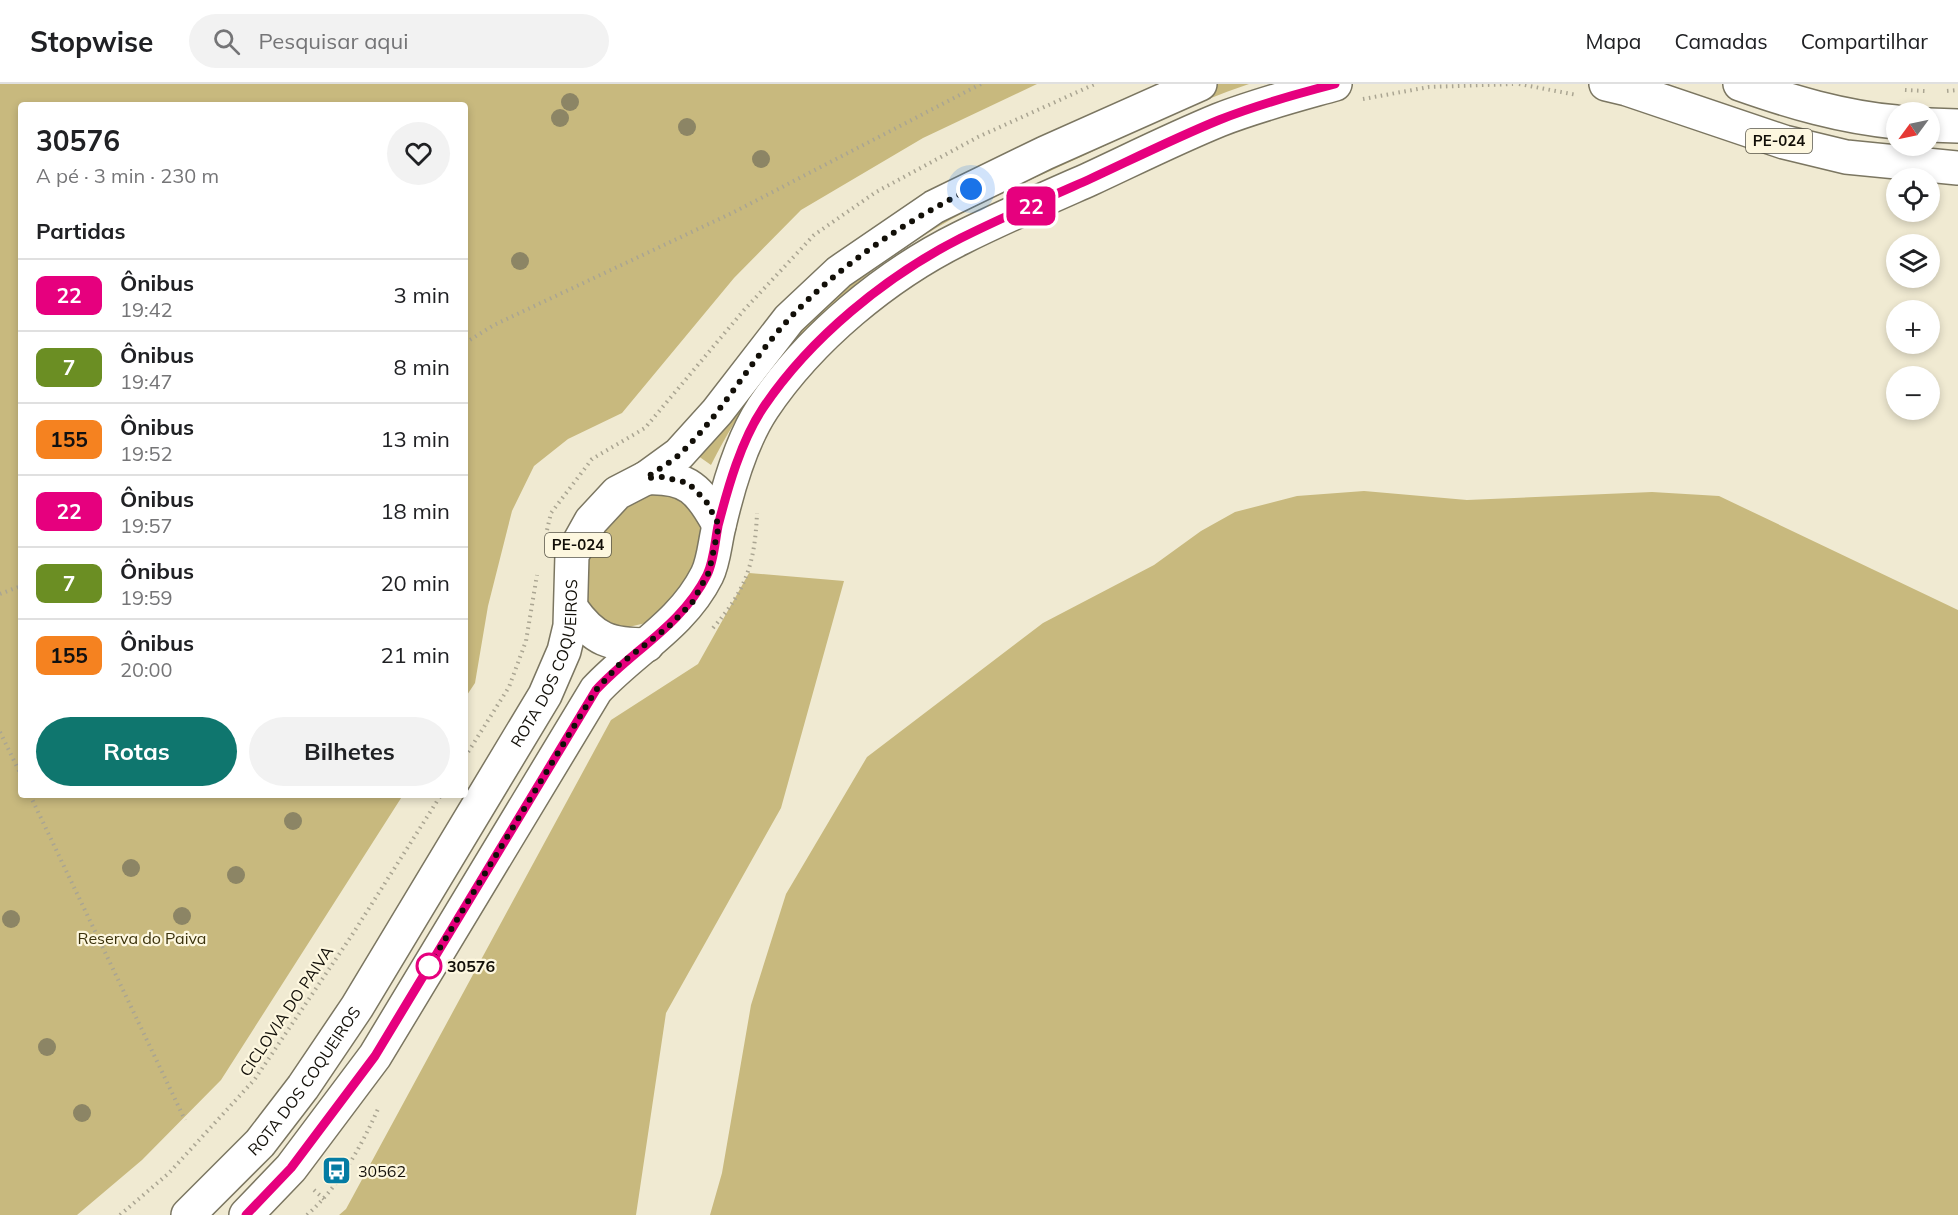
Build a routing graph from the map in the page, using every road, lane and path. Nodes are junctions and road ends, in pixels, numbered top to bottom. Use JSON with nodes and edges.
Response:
{"nodes":[{"id":1,"x":981,"y":84,"type":"edge"},
{"id":2,"x":1200,"y":84,"type":"edge"},
{"id":3,"x":1513,"y":84,"type":"edge"},
{"id":4,"x":1606,"y":84,"type":"edge"},
{"id":5,"x":1740,"y":84,"type":"edge"},
{"id":6,"x":1348,"y":92,"type":"edge"},
{"id":7,"x":1886,"y":121,"type":"edge"},
{"id":8,"x":1940,"y":125,"type":"edge"},
{"id":9,"x":1958,"y":126,"type":"edge"},
{"id":10,"x":1958,"y":168,"type":"edge"},
{"id":11,"x":468,"y":341,"type":"edge"},
{"id":12,"x":646,"y":478,"type":"junction"},
{"id":13,"x":758,"y":506,"type":"dead end"},
{"id":14,"x":719,"y":525,"type":"junction"},
{"id":15,"x":18,"y":587,"type":"edge"},
{"id":16,"x":0,"y":594,"type":"edge"},
{"id":17,"x":572,"y":609,"type":"junction"},
{"id":18,"x":710,"y":632,"type":"dead end"},
{"id":19,"x":647,"y":645,"type":"junction"},
{"id":20,"x":0,"y":732,"type":"edge"},
{"id":21,"x":18,"y":770,"type":"edge"},
{"id":22,"x":31,"y":798,"type":"edge"},
{"id":23,"x":439,"y":798,"type":"edge"},
{"id":24,"x":381,"y":1102,"type":"dead end"},
{"id":25,"x":185,"y":1120,"type":"dead end"},
{"id":26,"x":120,"y":1215,"type":"edge"},
{"id":27,"x":188,"y":1215,"type":"edge"},
{"id":28,"x":246,"y":1215,"type":"edge"},
{"id":29,"x":307,"y":1215,"type":"edge"}],
"edges":[{"from":1,"to":11,"type":"path"},
{"from":2,"to":12,"type":"main road","name":"ROTA DOS COQUEIROS","number":"PE-024"},
{"from":3,"to":6,"type":"path"},
{"from":4,"to":10,"type":"main road","number":"PE-024"},
{"from":5,"to":7,"type":"main road","number":"PE-024"},
{"from":6,"to":14,"type":"main road"},
{"from":8,"to":9,"type":"main road"},
{"from":12,"to":14,"type":"main road"},
{"from":12,"to":17,"type":"main road","name":"ROTA DOS COQUEIROS","number":"PE-024"},
{"from":13,"to":18,"type":"path"},
{"from":14,"to":19,"type":"main road"},
{"from":15,"to":16,"type":"path"},
{"from":17,"to":19,"type":"main road"},
{"from":17,"to":27,"type":"main road","name":"ROTA DOS COQUEIROS","number":"PE-024"},
{"from":19,"to":28,"type":"main road"},
{"from":20,"to":21,"type":"path"},
{"from":22,"to":25,"type":"path"},
{"from":23,"to":26,"type":"path","name":"CICLOVIA DO PAIVA"},
{"from":24,"to":29,"type":"path"}]}
